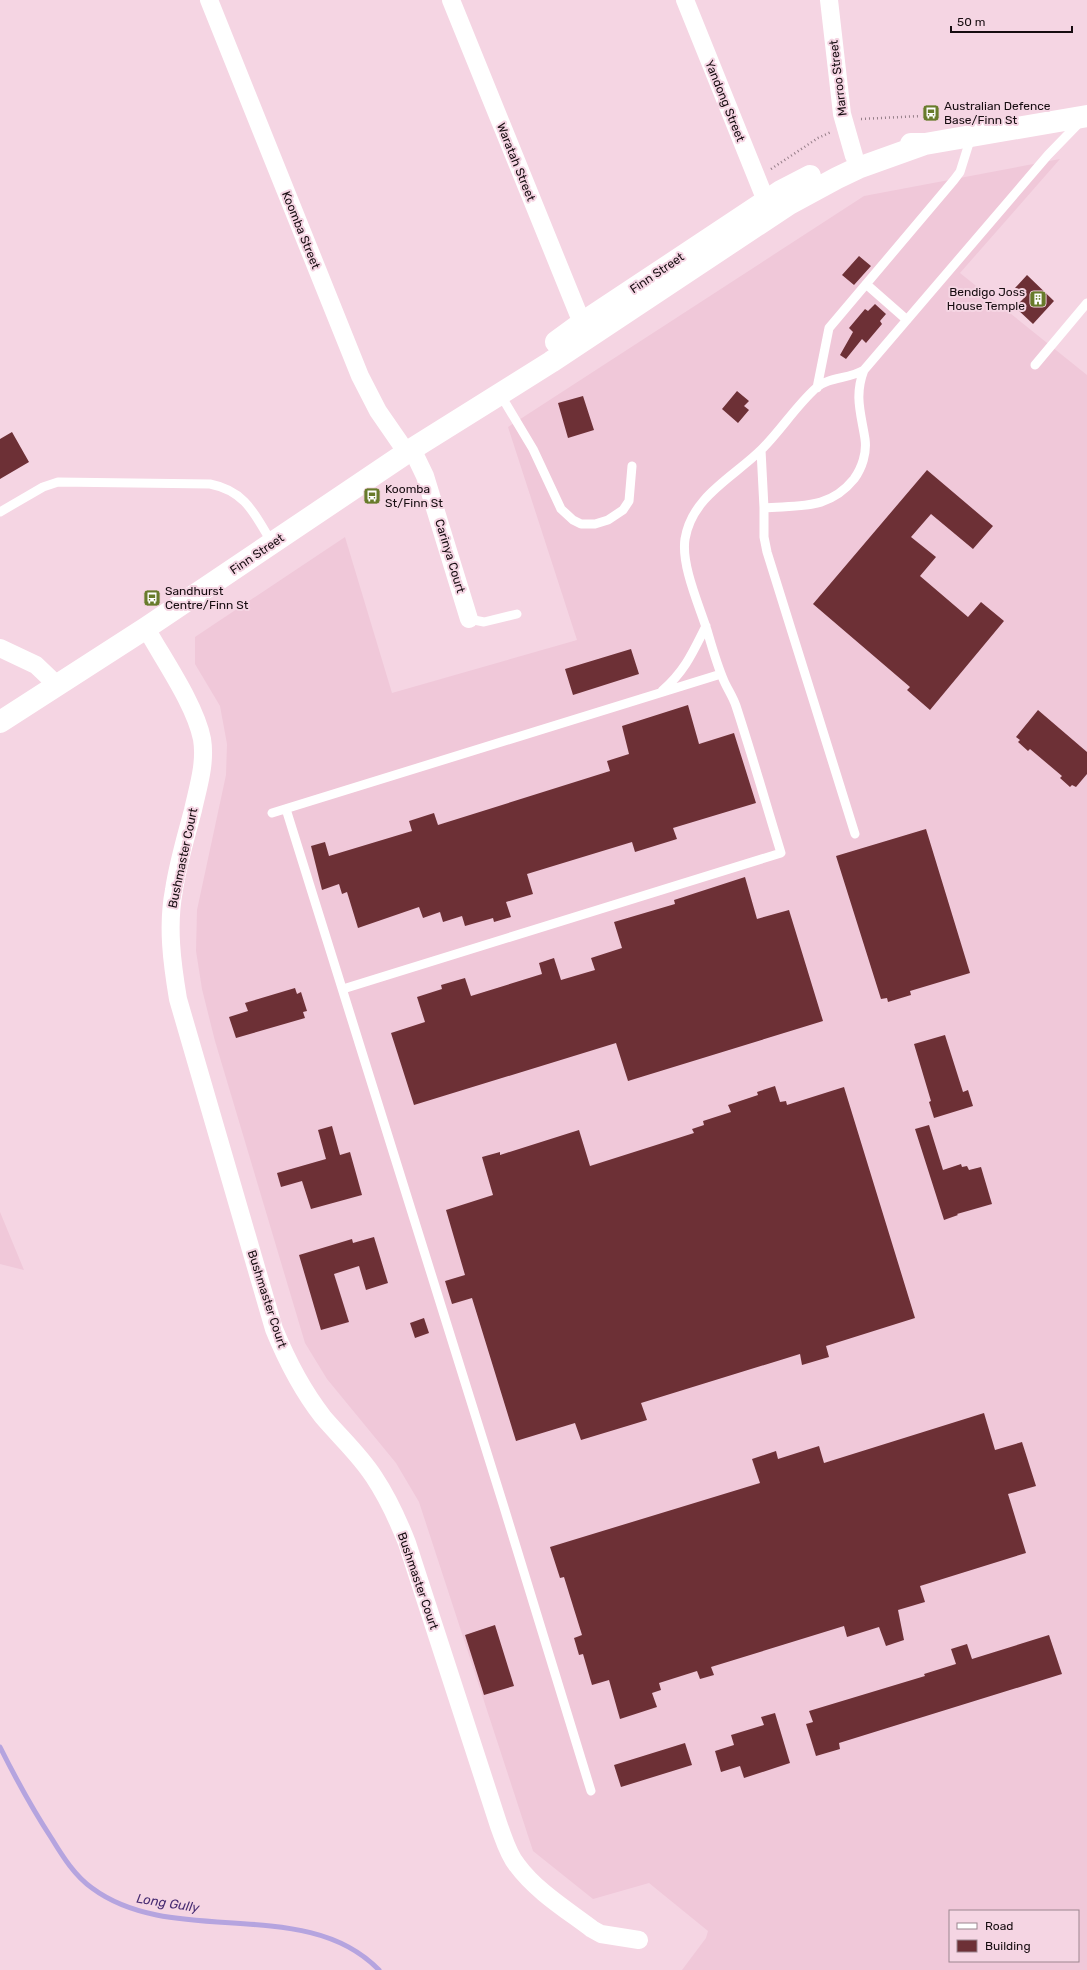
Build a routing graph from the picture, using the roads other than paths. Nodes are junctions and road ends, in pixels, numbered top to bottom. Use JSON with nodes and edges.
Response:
{"nodes":[{"id":1,"x":210,"y":0,"type":"edge"},
{"id":2,"x":451,"y":0,"type":"edge"},
{"id":3,"x":685,"y":0,"type":"edge"},
{"id":4,"x":829,"y":0,"type":"edge"},
{"id":5,"x":1087,"y":118,"type":"edge"},
{"id":6,"x":972,"y":136,"type":"junction"},
{"id":7,"x":856,"y":162,"type":"junction"},
{"id":8,"x":770,"y":208,"type":"junction"},
{"id":9,"x":866,"y":284,"type":"junction"},
{"id":10,"x":1087,"y":303,"type":"edge"},
{"id":11,"x":907,"y":320,"type":"junction"},
{"id":12,"x":586,"y":330,"type":"junction"},
{"id":13,"x":1035,"y":365,"type":"dead end"},
{"id":14,"x":864,"y":370,"type":"junction"},
{"id":15,"x":817,"y":388,"type":"junction"},
{"id":16,"x":500,"y":394,"type":"junction"},
{"id":17,"x":761,"y":450,"type":"junction"},
{"id":18,"x":410,"y":451,"type":"junction"},
{"id":19,"x":632,"y":466,"type":"dead end"},
{"id":20,"x":764,"y":508,"type":"junction"},
{"id":21,"x":0,"y":512,"type":"edge"},
{"id":22,"x":272,"y":543,"type":"junction"},
{"id":23,"x":517,"y":614,"type":"dead end"},
{"id":24,"x":469,"y":619,"type":"joint"},
{"id":25,"x":706,"y":626,"type":"junction"},
{"id":26,"x":146,"y":628,"type":"junction"},
{"id":27,"x":0,"y":648,"type":"edge"},
{"id":28,"x":721,"y":674,"type":"junction"},
{"id":29,"x":58,"y":686,"type":"junction"},
{"id":30,"x":660,"y":693,"type":"junction"},
{"id":31,"x":0,"y":722,"type":"edge"},
{"id":32,"x":286,"y":809,"type":"junction"},
{"id":33,"x":272,"y":813,"type":"dead end"},
{"id":34,"x":855,"y":834,"type":"dead end"},
{"id":35,"x":343,"y":989,"type":"junction"},
{"id":36,"x":591,"y":1791,"type":"dead end"},
{"id":37,"x":640,"y":1940,"type":"dead end"}],
"edges":[{"from":1,"to":18,"type":"street","name":"Koomba Street"},
{"from":2,"to":12,"type":"street","name":"Waratah Street"},
{"from":3,"to":8,"type":"street","name":"Yandong Street"},
{"from":4,"to":7,"type":"street","name":"Marroo Street"},
{"from":5,"to":6,"type":"street","name":"Finn Street"},
{"from":5,"to":11,"type":"lane"},
{"from":6,"to":7,"type":"street","name":"Finn Street"},
{"from":6,"to":9,"type":"lane"},
{"from":7,"to":8,"type":"street","name":"Finn Street"},
{"from":8,"to":12,"type":"street","name":"Finn Street"},
{"from":9,"to":11,"type":"lane"},
{"from":9,"to":15,"type":"lane"},
{"from":10,"to":13,"type":"lane"},
{"from":11,"to":14,"type":"lane"},
{"from":12,"to":16,"type":"street","name":"Finn Street"},
{"from":12,"to":18,"type":"street","name":"Finn Street"},
{"from":14,"to":15,"type":"lane"},
{"from":14,"to":20,"type":"lane"},
{"from":15,"to":17,"type":"lane"},
{"from":16,"to":18,"type":"street","name":"Finn Street"},
{"from":16,"to":19,"type":"lane"},
{"from":17,"to":20,"type":"lane"},
{"from":17,"to":25,"type":"lane"},
{"from":18,"to":22,"type":"street","name":"Finn Street"},
{"from":18,"to":24,"type":"street","name":"Carinya Court"},
{"from":20,"to":34,"type":"lane"},
{"from":21,"to":22,"type":"lane"},
{"from":22,"to":26,"type":"street","name":"Finn Street"},
{"from":23,"to":24,"type":"lane"},
{"from":25,"to":28,"type":"lane"},
{"from":25,"to":30,"type":"lane"},
{"from":26,"to":29,"type":"street","name":"Finn Street"},
{"from":26,"to":37,"type":"street","name":"Bushmaster Court"},
{"from":27,"to":29,"type":"street"},
{"from":28,"to":30,"type":"lane"},
{"from":28,"to":35,"type":"lane"},
{"from":29,"to":31,"type":"street","name":"Finn Street"},
{"from":30,"to":32,"type":"lane"},
{"from":32,"to":33,"type":"lane"},
{"from":32,"to":35,"type":"lane"},
{"from":35,"to":36,"type":"lane"}]}
